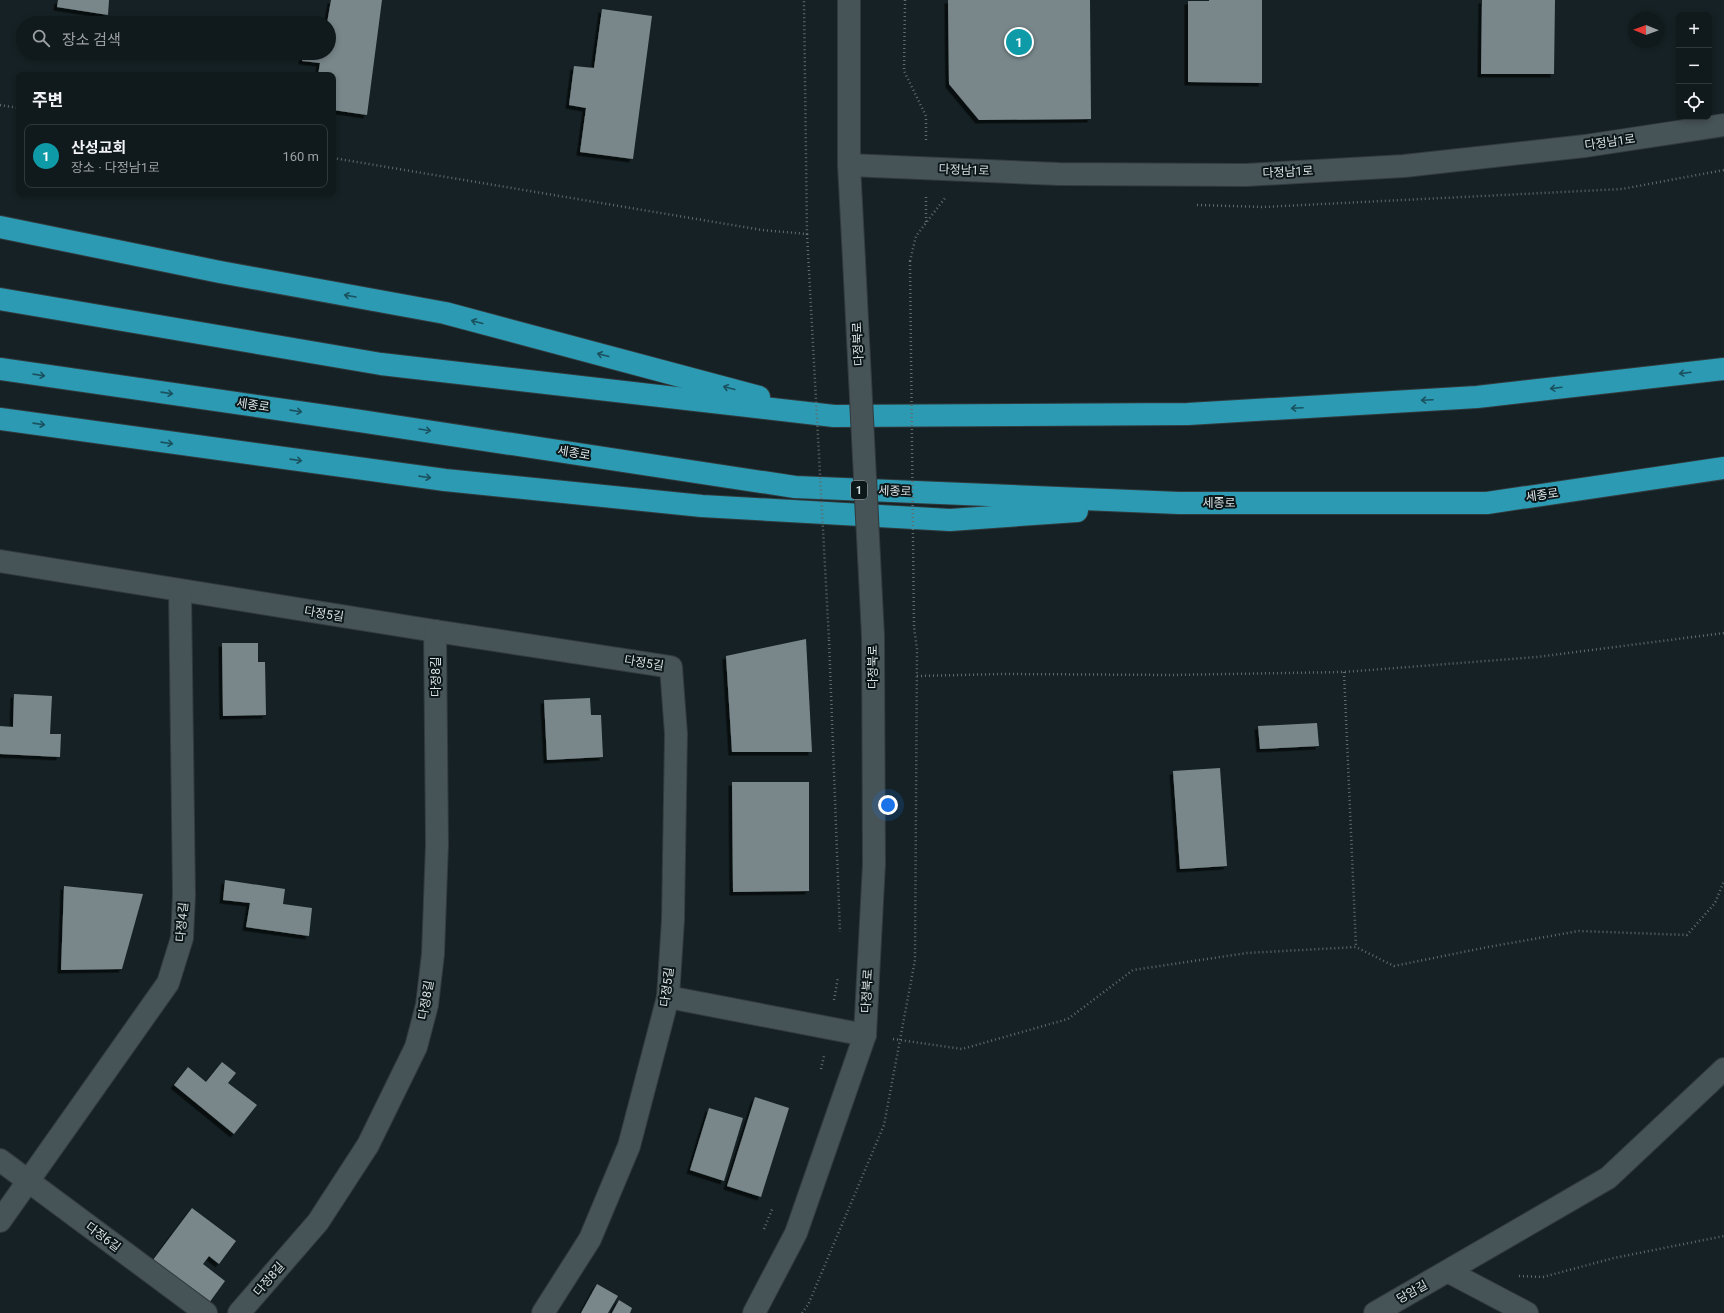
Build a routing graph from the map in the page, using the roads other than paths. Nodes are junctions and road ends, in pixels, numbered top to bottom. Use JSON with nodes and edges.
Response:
{"nodes":[{"id":1,"x":849,"y":0,"type":"edge"},
{"id":2,"x":1724,"y":125,"type":"edge"},
{"id":3,"x":849,"y":165,"type":"junction"},
{"id":4,"x":0,"y":227,"type":"edge"},
{"id":5,"x":0,"y":299,"type":"edge"},
{"id":6,"x":0,"y":369,"type":"edge"},
{"id":7,"x":1724,"y":369,"type":"edge"},
{"id":8,"x":834,"y":416,"type":"junction"},
{"id":9,"x":0,"y":419,"type":"edge"},
{"id":10,"x":1724,"y":468,"type":"edge"},
{"id":11,"x":1179,"y":503,"type":"junction"},
{"id":12,"x":0,"y":561,"type":"edge"},
{"id":13,"x":180,"y":591,"type":"junction"},
{"id":14,"x":435,"y":631,"type":"junction"},
{"id":15,"x":668,"y":997,"type":"junction"},
{"id":16,"x":865,"y":1035,"type":"junction"},
{"id":17,"x":1724,"y":1069,"type":"edge"},
{"id":18,"x":0,"y":1160,"type":"edge"},
{"id":19,"x":28,"y":1181,"type":"junction"},
{"id":20,"x":0,"y":1221,"type":"edge"},
{"id":21,"x":1449,"y":1272,"type":"junction"},
{"id":22,"x":206,"y":1313,"type":"edge"},
{"id":23,"x":239,"y":1313,"type":"edge"},
{"id":24,"x":543,"y":1313,"type":"edge"},
{"id":25,"x":754,"y":1313,"type":"edge"},
{"id":26,"x":1375,"y":1313,"type":"edge"},
{"id":27,"x":1527,"y":1313,"type":"edge"}],
"edges":[{"from":1,"to":3,"type":"street","name":"다정북로"},
{"from":2,"to":3,"type":"street","name":"다정남1로"},
{"from":3,"to":16,"type":"street","name":"다정북로","bridge":true},
{"from":8,"to":4,"type":"highway","one_way":true},
{"from":5,"to":8,"type":"highway"},
{"from":6,"to":11,"type":"highway","name":"세종로","number":"1","one_way":true},
{"from":7,"to":8,"type":"highway","one_way":true},
{"from":9,"to":11,"type":"highway","one_way":true},
{"from":10,"to":11,"type":"highway","name":"세종로","number":"1"},
{"from":12,"to":13,"type":"street","name":"다정5길"},
{"from":13,"to":14,"type":"street","name":"다정5길"},
{"from":13,"to":19,"type":"street","name":"다정4길"},
{"from":14,"to":15,"type":"street","name":"다정5길"},
{"from":14,"to":23,"type":"street","name":"다정8길"},
{"from":15,"to":16,"type":"street"},
{"from":15,"to":24,"type":"street","name":"다정5길"},
{"from":16,"to":25,"type":"street","name":"다정북로"},
{"from":17,"to":21,"type":"street","name":"당암길"},
{"from":18,"to":19,"type":"street","name":"다정6길"},
{"from":19,"to":20,"type":"street","name":"다정4길"},
{"from":19,"to":22,"type":"street","name":"다정6길"},
{"from":21,"to":26,"type":"street","name":"당암길"},
{"from":21,"to":27,"type":"street"}]}
